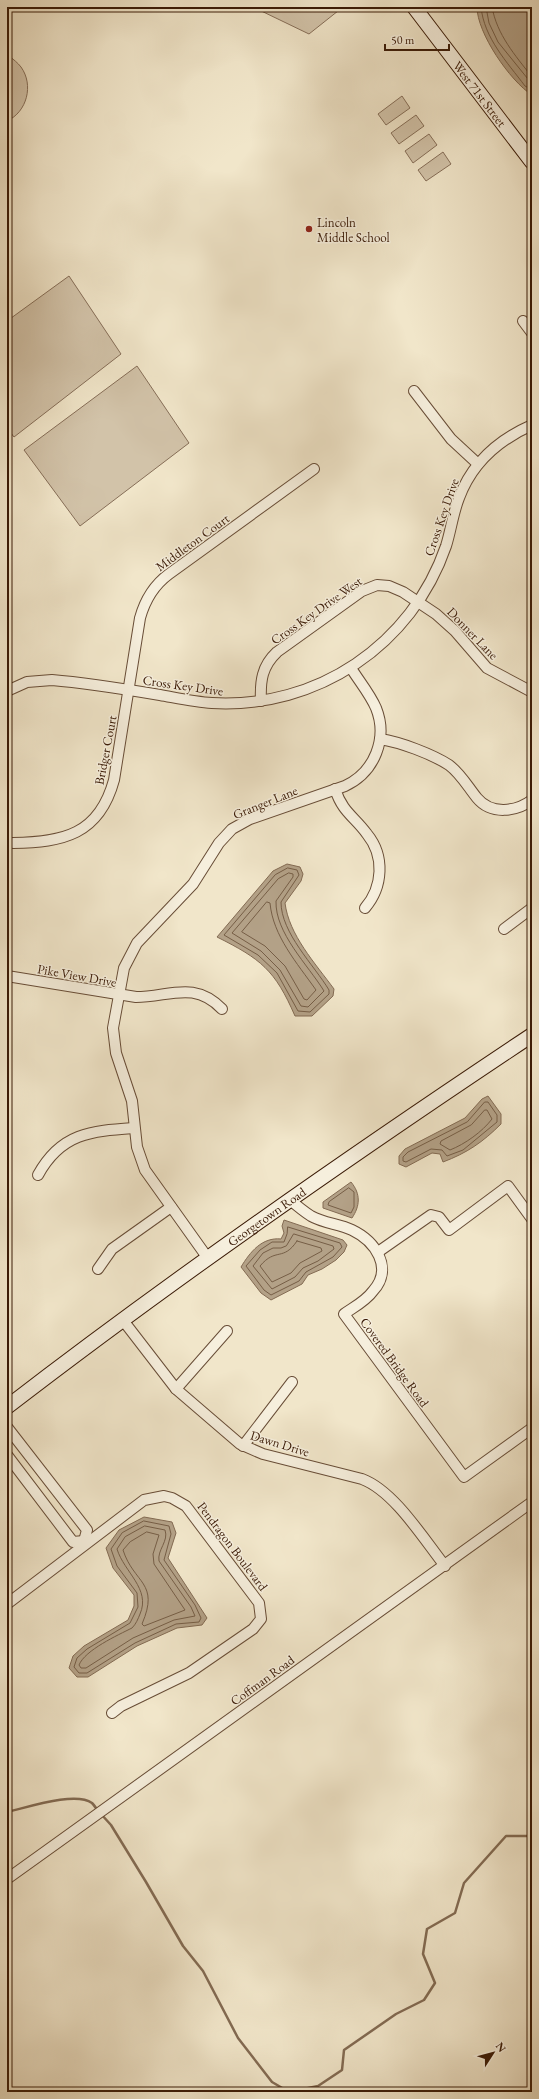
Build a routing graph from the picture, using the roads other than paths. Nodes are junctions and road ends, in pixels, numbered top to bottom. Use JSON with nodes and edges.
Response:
{"nodes":[{"id":1,"x":414,"y":7,"type":"edge"},
{"id":2,"x":532,"y":162,"type":"edge"},
{"id":3,"x":523,"y":321,"type":"dead end"},
{"id":4,"x":532,"y":333,"type":"edge"},
{"id":5,"x":414,"y":391,"type":"dead end"},
{"id":6,"x":532,"y":425,"type":"edge"},
{"id":7,"x":478,"y":464,"type":"junction"},
{"id":8,"x":314,"y":469,"type":"dead end"},
{"id":9,"x":418,"y":602,"type":"junction"},
{"id":10,"x":351,"y":668,"type":"junction"},
{"id":11,"x":129,"y":690,"type":"junction"},
{"id":12,"x":7,"y":691,"type":"edge"},
{"id":13,"x":532,"y":692,"type":"edge"},
{"id":14,"x":261,"y":701,"type":"junction"},
{"id":15,"x":380,"y":739,"type":"junction"},
{"id":16,"x":336,"y":789,"type":"junction"},
{"id":17,"x":532,"y":800,"type":"edge"},
{"id":18,"x":13,"y":843,"type":"dead end"},
{"id":19,"x":365,"y":908,"type":"dead end"},
{"id":20,"x":532,"y":908,"type":"edge"},
{"id":21,"x":504,"y":929,"type":"dead end"},
{"id":22,"x":7,"y":976,"type":"edge"},
{"id":23,"x":121,"y":994,"type":"junction"},
{"id":24,"x":222,"y":1009,"type":"dead end"},
{"id":25,"x":532,"y":1035,"type":"edge"},
{"id":26,"x":134,"y":1128,"type":"junction"},
{"id":27,"x":38,"y":1175,"type":"dead end"},
{"id":28,"x":289,"y":1199,"type":"junction"},
{"id":29,"x":171,"y":1207,"type":"junction"},
{"id":30,"x":532,"y":1219,"type":"edge"},
{"id":31,"x":378,"y":1252,"type":"junction"},
{"id":32,"x":207,"y":1257,"type":"junction"},
{"id":33,"x":98,"y":1269,"type":"dead end"},
{"id":34,"x":122,"y":1319,"type":"junction"},
{"id":35,"x":227,"y":1331,"type":"dead end"},
{"id":36,"x":292,"y":1382,"type":"dead end"},
{"id":37,"x":176,"y":1389,"type":"junction"},
{"id":38,"x":7,"y":1407,"type":"edge"},
{"id":39,"x":7,"y":1427,"type":"edge"},
{"id":40,"x":532,"y":1428,"type":"edge"},
{"id":41,"x":243,"y":1446,"type":"junction"},
{"id":42,"x":7,"y":1455,"type":"edge"},
{"id":43,"x":532,"y":1502,"type":"edge"},
{"id":44,"x":85,"y":1543,"type":"junction"},
{"id":45,"x":445,"y":1566,"type":"junction"},
{"id":46,"x":7,"y":1604,"type":"edge"},
{"id":47,"x":112,"y":1712,"type":"dead end"},
{"id":48,"x":7,"y":1879,"type":"edge"}],
"edges":[{"from":1,"to":2,"type":"main road","name":"West 71st Street"},
{"from":3,"to":4,"type":"street"},
{"from":5,"to":7,"type":"street"},
{"from":6,"to":7,"type":"street","name":"Cross Key Drive"},
{"from":7,"to":9,"type":"street","name":"Cross Key Drive"},
{"from":8,"to":11,"type":"street","name":"Middleton Court"},
{"from":9,"to":10,"type":"street","name":"Cross Key Drive"},
{"from":9,"to":13,"type":"street","name":"Donner Lane"},
{"from":9,"to":14,"type":"street","name":"Cross Key Drive West"},
{"from":10,"to":14,"type":"street","name":"Cross Key Drive"},
{"from":10,"to":15,"type":"street","name":"Granger Lane"},
{"from":11,"to":12,"type":"street","name":"Cross Key Drive"},
{"from":11,"to":14,"type":"street","name":"Cross Key Drive"},
{"from":11,"to":18,"type":"street","name":"Bridger Court"},
{"from":15,"to":16,"type":"street","name":"Granger Lane"},
{"from":15,"to":17,"type":"street"},
{"from":16,"to":19,"type":"street"},
{"from":16,"to":23,"type":"street","name":"Granger Lane"},
{"from":20,"to":21,"type":"street"},
{"from":22,"to":23,"type":"street","name":"Pike View Drive"},
{"from":23,"to":24,"type":"street"},
{"from":23,"to":26,"type":"street","name":"Pike View Drive"},
{"from":25,"to":28,"type":"main road","name":"Georgetown Road"},
{"from":26,"to":27,"type":"street"},
{"from":26,"to":29,"type":"street","name":"Pike View Drive"},
{"from":28,"to":31,"type":"street"},
{"from":28,"to":32,"type":"main road","name":"Georgetown Road"},
{"from":29,"to":32,"type":"street","name":"Pike View Drive"},
{"from":29,"to":33,"type":"street"},
{"from":30,"to":31,"type":"street"},
{"from":31,"to":40,"type":"street","name":"Covered Bridge Road"},
{"from":32,"to":34,"type":"main road","name":"Georgetown Road"},
{"from":34,"to":37,"type":"street","name":"Dawn Drive"},
{"from":34,"to":38,"type":"main road","name":"Georgetown Road"},
{"from":35,"to":37,"type":"street"},
{"from":36,"to":41,"type":"street"},
{"from":37,"to":41,"type":"street","name":"Dawn Drive"},
{"from":39,"to":44,"type":"street"},
{"from":41,"to":45,"type":"street","name":"Dawn Drive"},
{"from":42,"to":44,"type":"street"},
{"from":43,"to":45,"type":"street","name":"Coffman Road"},
{"from":44,"to":46,"type":"street","name":"Pendragon Boulevard"},
{"from":44,"to":47,"type":"street","name":"Pendragon Boulevard"},
{"from":45,"to":48,"type":"street","name":"Coffman Road"}]}
